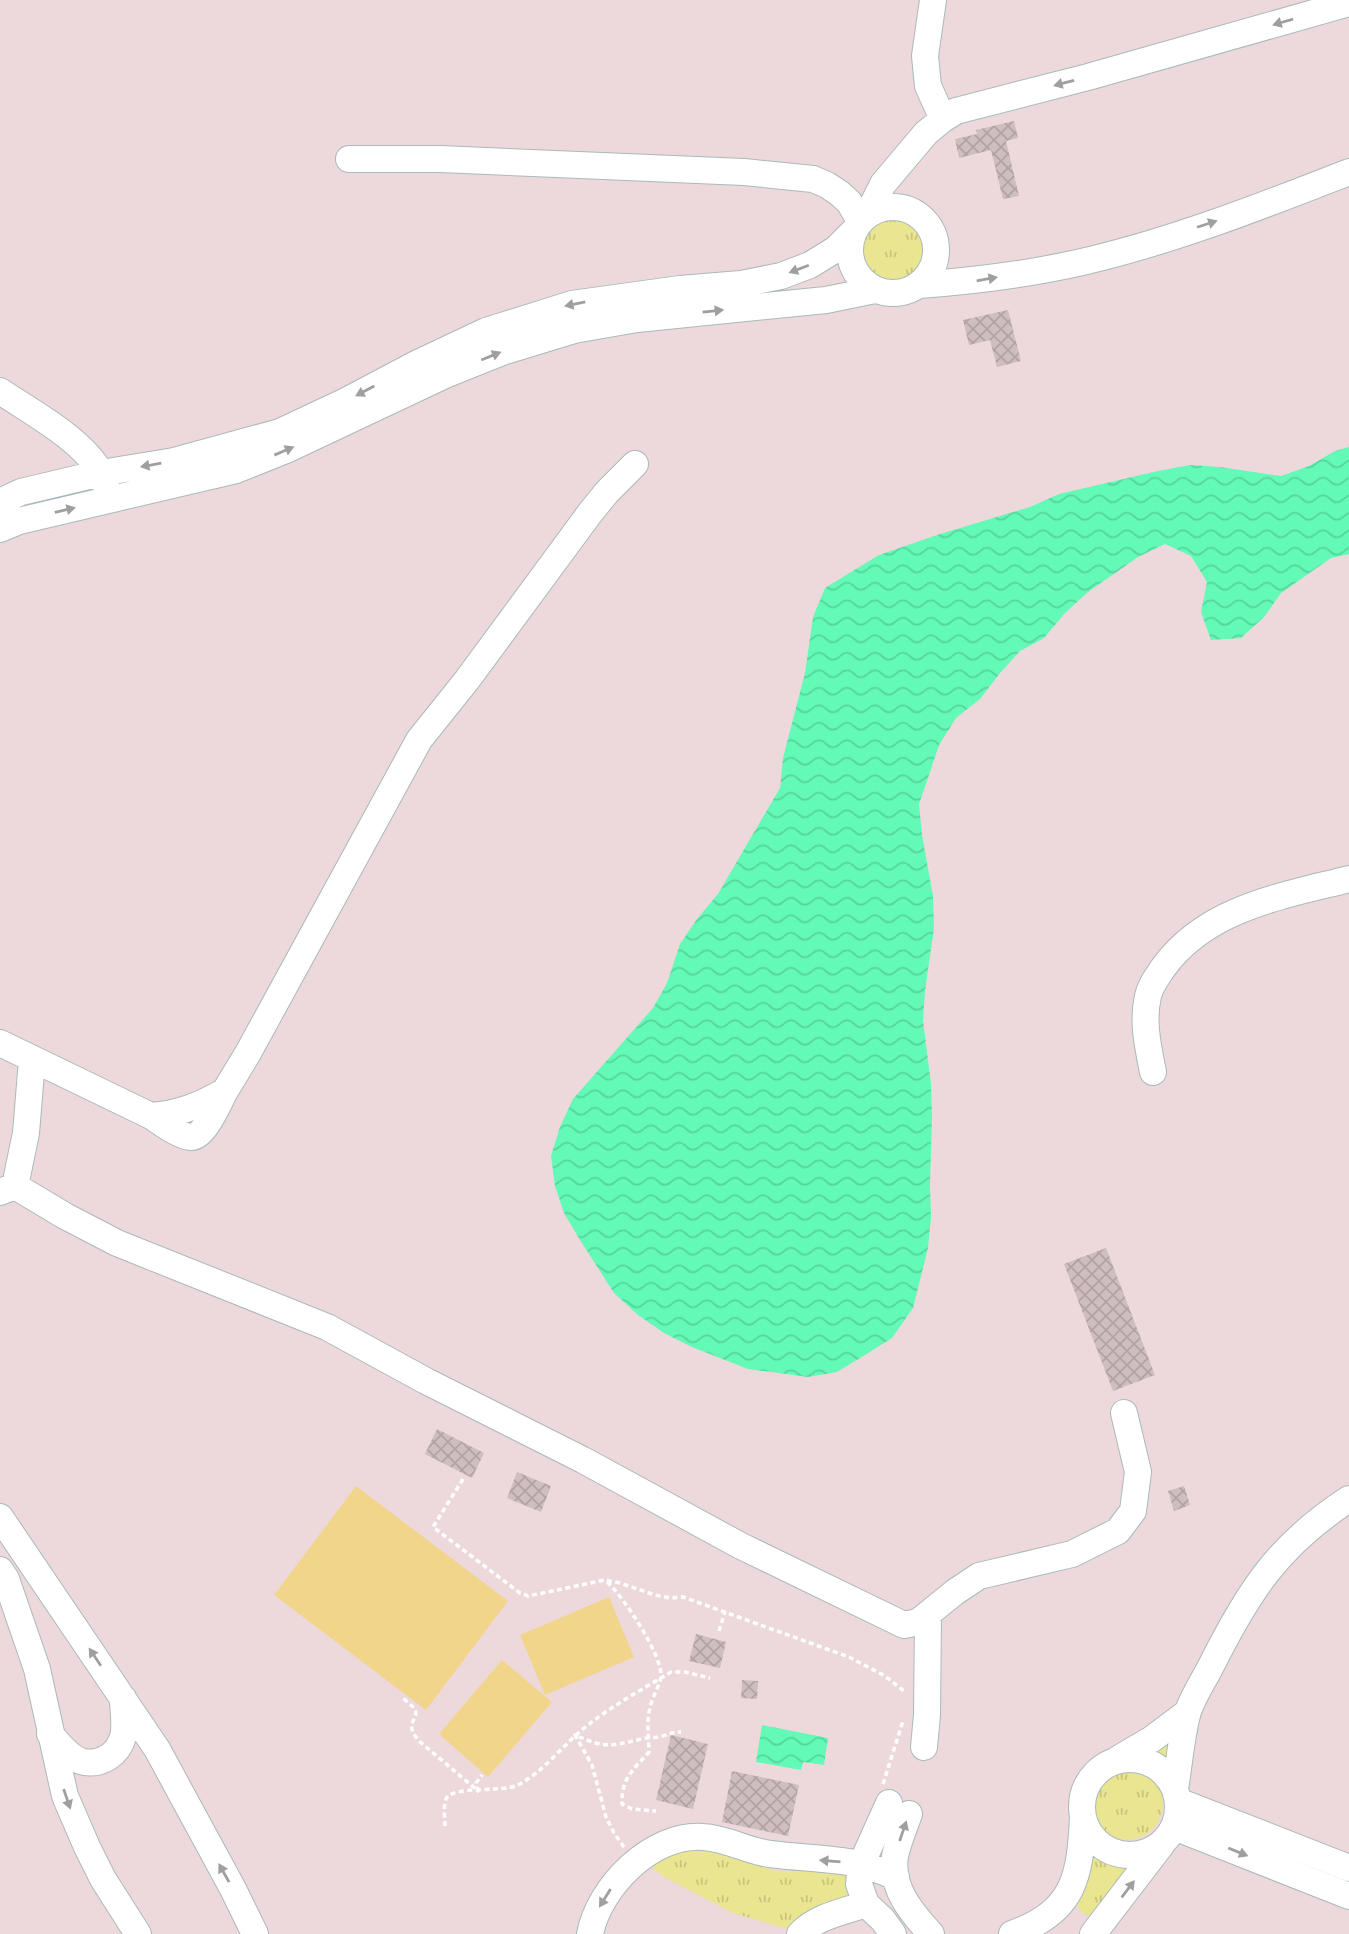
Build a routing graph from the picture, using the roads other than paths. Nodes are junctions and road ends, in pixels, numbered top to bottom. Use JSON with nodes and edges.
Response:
{"nodes":[{"id":1,"x":933,"y":0,"type":"edge"},
{"id":2,"x":1349,"y":4,"type":"edge"},
{"id":3,"x":943,"y":119,"type":"junction"},
{"id":4,"x":349,"y":159,"type":"dead end"},
{"id":5,"x":1349,"y":172,"type":"edge"},
{"id":6,"x":861,"y":222,"type":"junction"},
{"id":7,"x":919,"y":285,"type":"junction"},
{"id":8,"x":875,"y":290,"type":"junction"},
{"id":9,"x":0,"y":391,"type":"edge"},
{"id":10,"x":635,"y":464,"type":"dead end"},
{"id":11,"x":101,"y":473,"type":"junction"},
{"id":12,"x":111,"y":500,"type":"junction"},
{"id":13,"x":0,"y":502,"type":"edge"},
{"id":14,"x":0,"y":529,"type":"edge"},
{"id":15,"x":1349,"y":879,"type":"edge"},
{"id":16,"x":0,"y":1043,"type":"edge"},
{"id":17,"x":32,"y":1060,"type":"junction"},
{"id":18,"x":1153,"y":1072,"type":"dead end"},
{"id":19,"x":7,"y":1189,"type":"edge"},
{"id":20,"x":1124,"y":1413,"type":"dead end"},
{"id":21,"x":1349,"y":1499,"type":"edge"},
{"id":22,"x":0,"y":1517,"type":"edge"},
{"id":23,"x":0,"y":1570,"type":"edge"},
{"id":24,"x":928,"y":1615,"type":"junction"},
{"id":25,"x":123,"y":1698,"type":"junction"},
{"id":26,"x":1188,"y":1712,"type":"junction"},
{"id":27,"x":50,"y":1734,"type":"junction"},
{"id":28,"x":924,"y":1747,"type":"dead end"},
{"id":29,"x":1118,"y":1759,"type":"junction"},
{"id":30,"x":1083,"y":1815,"type":"junction"},
{"id":31,"x":1172,"y":1815,"type":"junction"},
{"id":32,"x":861,"y":1865,"type":"junction"},
{"id":33,"x":1349,"y":1868,"type":"edge"},
{"id":34,"x":896,"y":1877,"type":"junction"},
{"id":35,"x":1349,"y":1896,"type":"edge"},
{"id":36,"x":1063,"y":1902,"type":"junction"},
{"id":37,"x":906,"y":1905,"type":"junction"},
{"id":38,"x":881,"y":1919,"type":"edge"},
{"id":39,"x":1094,"y":1932,"type":"edge"},
{"id":40,"x":138,"y":1934,"type":"edge"},
{"id":41,"x":255,"y":1934,"type":"edge"},
{"id":42,"x":590,"y":1934,"type":"edge"},
{"id":43,"x":800,"y":1934,"type":"edge"},
{"id":44,"x":931,"y":1934,"type":"edge"},
{"id":45,"x":1012,"y":1934,"type":"edge"}],
"edges":[{"from":1,"to":3,"type":"street"},
{"from":2,"to":3,"type":"street","one_way":true},
{"from":3,"to":6,"type":"street"},
{"from":4,"to":6,"type":"street"},
{"from":7,"to":5,"type":"street","one_way":true},
{"from":6,"to":7,"type":"street"},
{"from":6,"to":8,"type":"street"},
{"from":6,"to":11,"type":"street","one_way":true},
{"from":7,"to":8,"type":"street"},
{"from":12,"to":8,"type":"street","one_way":true},
{"from":9,"to":11,"type":"street"},
{"from":10,"to":17,"type":"street"},
{"from":11,"to":12,"type":"street"},
{"from":11,"to":13,"type":"street"},
{"from":14,"to":12,"type":"street","one_way":true},
{"from":15,"to":18,"type":"street"},
{"from":16,"to":17,"type":"street"},
{"from":17,"to":19,"type":"street"},
{"from":19,"to":24,"type":"street"},
{"from":20,"to":24,"type":"street"},
{"from":21,"to":26,"type":"street"},
{"from":25,"to":22,"type":"street","one_way":true},
{"from":23,"to":27,"type":"street"},
{"from":24,"to":28,"type":"street"},
{"from":25,"to":27,"type":"street"},
{"from":41,"to":25,"type":"street","one_way":true},
{"from":26,"to":29,"type":"street"},
{"from":26,"to":31,"type":"street"},
{"from":27,"to":40,"type":"street","one_way":true},
{"from":29,"to":30,"type":"street"},
{"from":29,"to":31,"type":"street"},
{"from":30,"to":31,"type":"street"},
{"from":30,"to":36,"type":"street"},
{"from":31,"to":33,"type":"street"},
{"from":31,"to":35,"type":"street","one_way":true},
{"from":39,"to":31,"type":"street","one_way":true},
{"from":32,"to":34,"type":"street"},
{"from":34,"to":32,"type":"street","one_way":true},
{"from":32,"to":38,"type":"street"},
{"from":32,"to":42,"type":"street","one_way":true},
{"from":34,"to":37,"type":"street"},
{"from":36,"to":39,"type":"street"},
{"from":36,"to":45,"type":"street"},
{"from":37,"to":38,"type":"street"},
{"from":37,"to":44,"type":"street"},
{"from":38,"to":43,"type":"street"}]}
